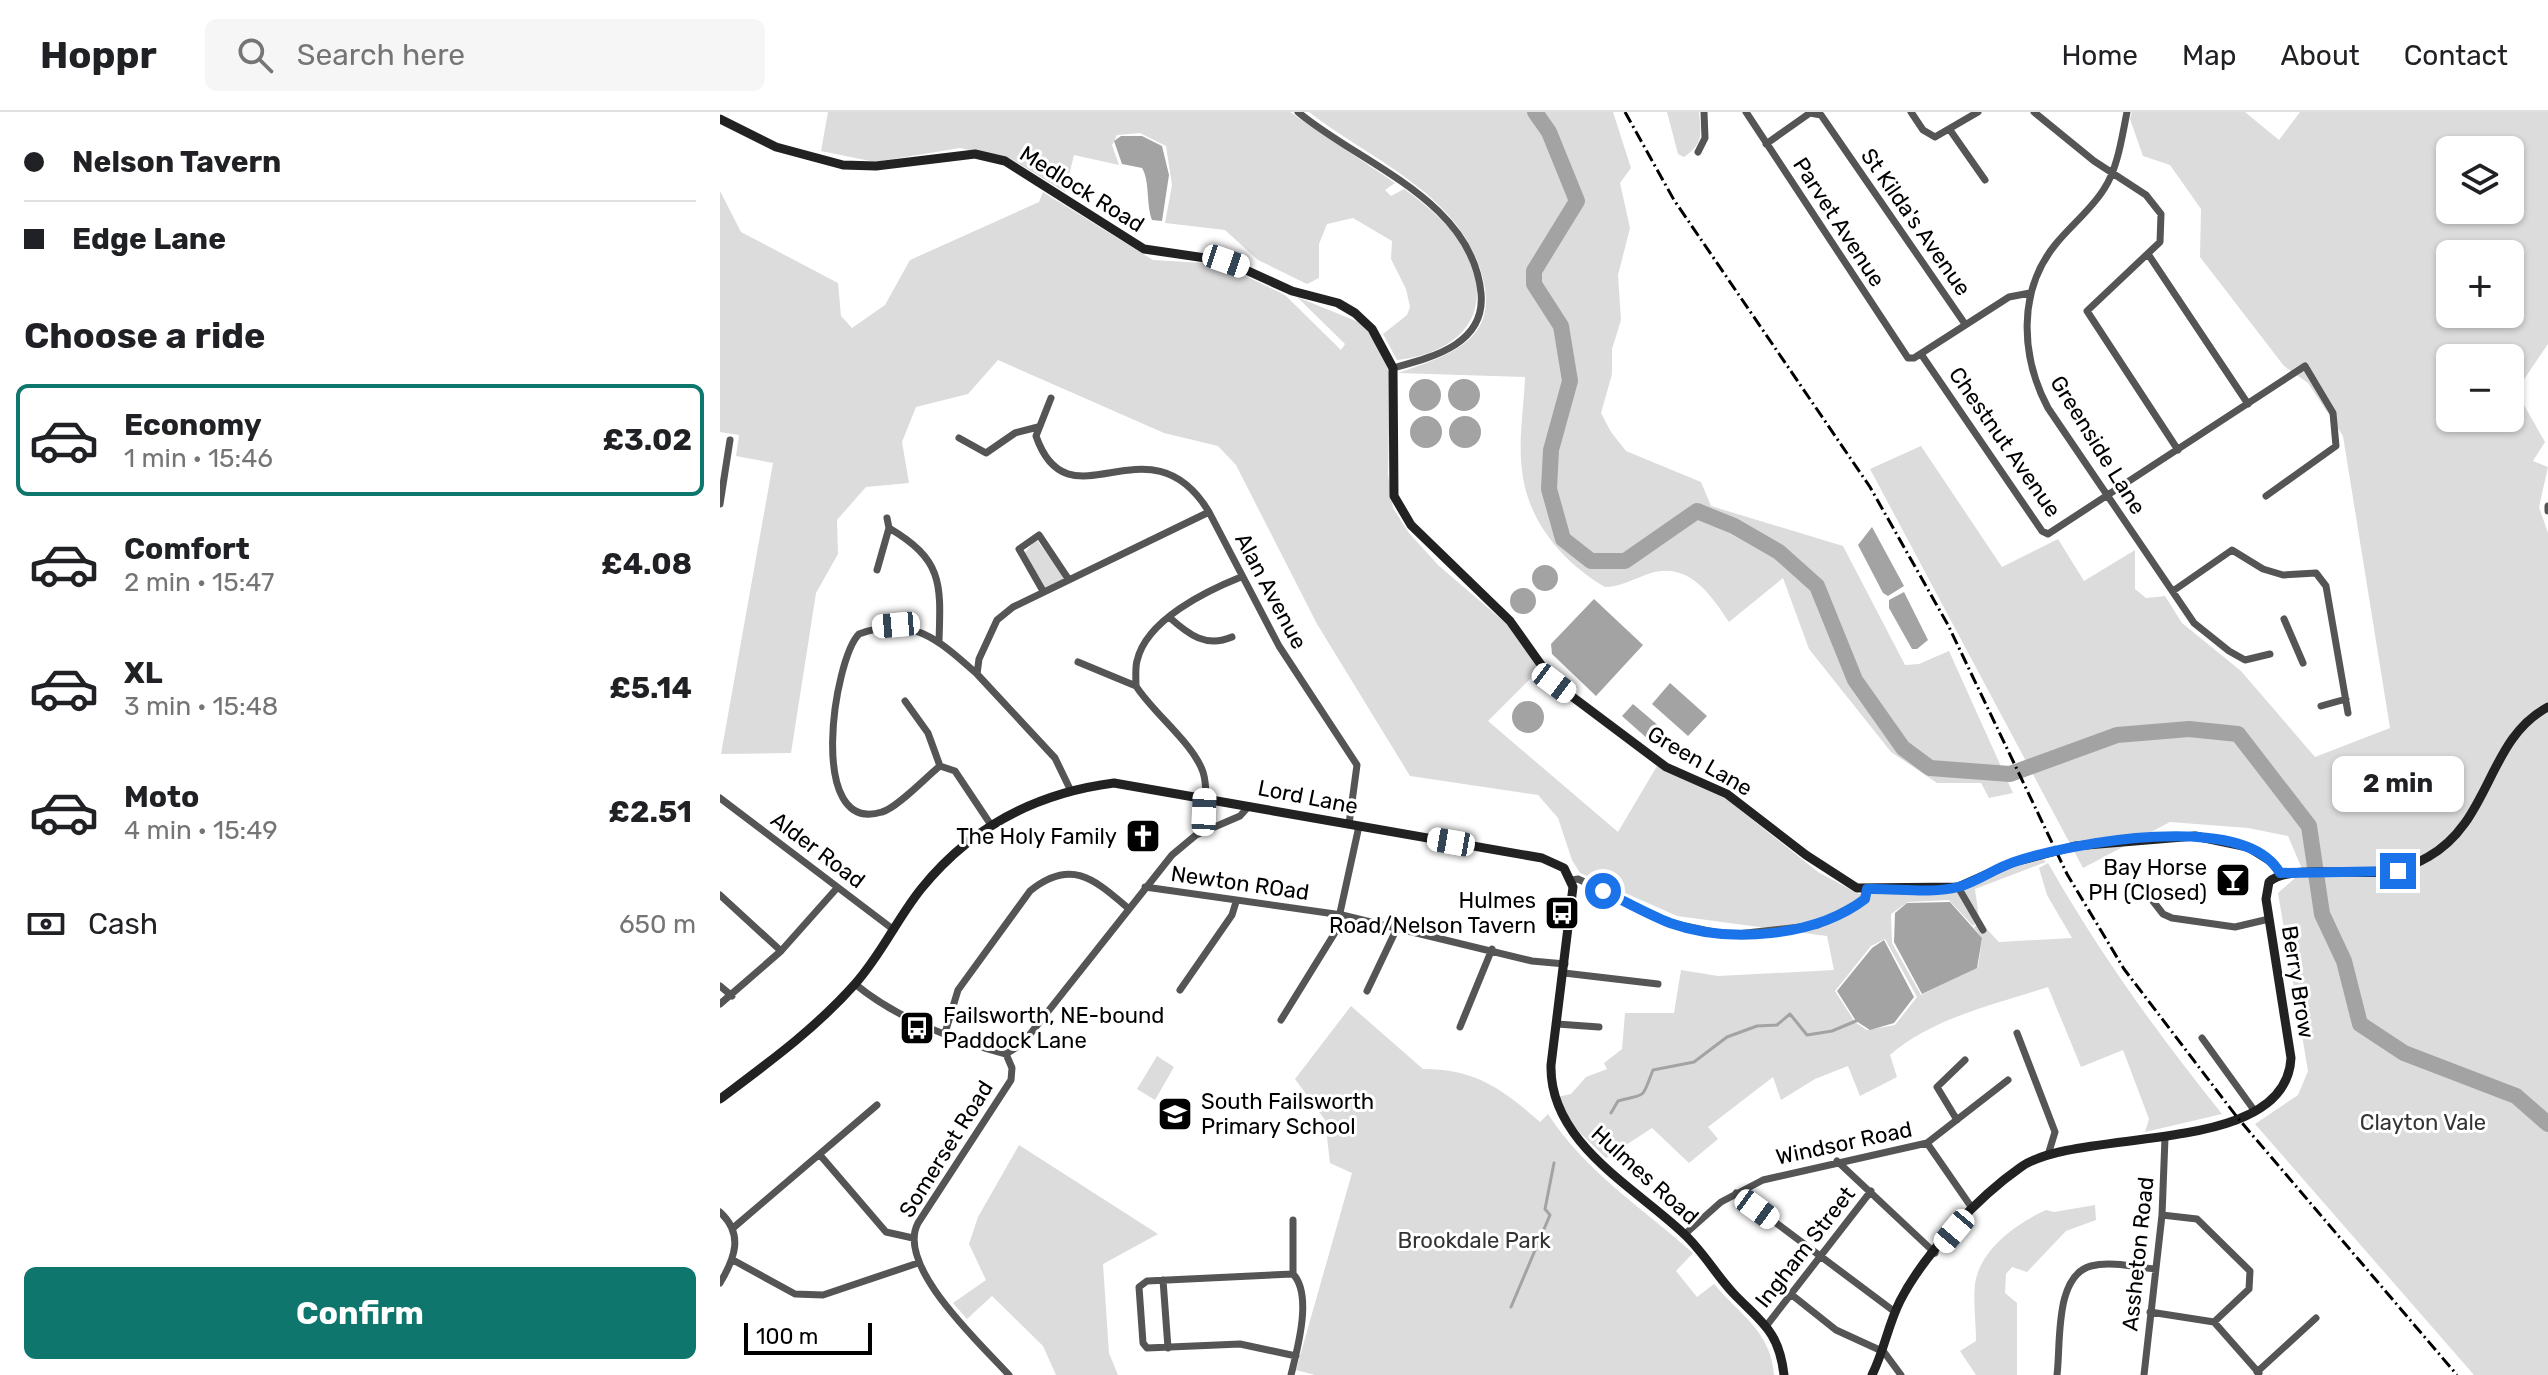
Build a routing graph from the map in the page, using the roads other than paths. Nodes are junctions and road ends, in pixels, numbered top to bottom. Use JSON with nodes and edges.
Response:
{"nodes":[{"id":1,"x":1298,"y":112,"type":"edge"},
{"id":2,"x":1704,"y":112,"type":"edge"},
{"id":3,"x":1746,"y":112,"type":"edge"},
{"id":4,"x":1911,"y":112,"type":"edge"},
{"id":5,"x":1978,"y":112,"type":"edge"},
{"id":6,"x":2034,"y":112,"type":"edge"},
{"id":7,"x":2127,"y":112,"type":"edge"},
{"id":8,"x":720,"y":119,"type":"edge"},
{"id":9,"x":1950,"y":130,"type":"junction"},
{"id":10,"x":1766,"y":144,"type":"junction"},
{"id":11,"x":1698,"y":152,"type":"dead end"},
{"id":12,"x":2112,"y":172,"type":"junction"},
{"id":13,"x":1985,"y":180,"type":"dead end"},
{"id":14,"x":2148,"y":254,"type":"junction"},
{"id":15,"x":2030,"y":293,"type":"junction"},
{"id":16,"x":1965,"y":324,"type":"junction"},
{"id":17,"x":1921,"y":354,"type":"junction"},
{"id":18,"x":1393,"y":368,"type":"junction"},
{"id":19,"x":1051,"y":398,"type":"dead end"},
{"id":20,"x":2248,"y":404,"type":"junction"},
{"id":21,"x":1038,"y":427,"type":"junction"},
{"id":22,"x":959,"y":438,"type":"dead end"},
{"id":23,"x":730,"y":440,"type":"dead end"},
{"id":24,"x":2178,"y":450,"type":"junction"},
{"id":25,"x":2266,"y":496,"type":"dead end"},
{"id":26,"x":2108,"y":497,"type":"junction"},
{"id":27,"x":720,"y":504,"type":"edge"},
{"id":28,"x":1209,"y":512,"type":"junction"},
{"id":29,"x":887,"y":518,"type":"dead end"},
{"id":30,"x":889,"y":528,"type":"junction"},
{"id":31,"x":877,"y":570,"type":"dead end"},
{"id":32,"x":1241,"y":577,"type":"junction"},
{"id":33,"x":1069,"y":580,"type":"junction"},
{"id":34,"x":1043,"y":591,"type":"junction"},
{"id":35,"x":2173,"y":591,"type":"junction"},
{"id":36,"x":1169,"y":617,"type":"junction"},
{"id":37,"x":2284,"y":619,"type":"dead end"},
{"id":38,"x":1232,"y":637,"type":"dead end"},
{"id":39,"x":939,"y":641,"type":"junction"},
{"id":40,"x":2270,"y":654,"type":"dead end"},
{"id":41,"x":1078,"y":662,"type":"dead end"},
{"id":42,"x":2303,"y":663,"type":"dead end"},
{"id":43,"x":977,"y":674,"type":"junction"},
{"id":44,"x":1136,"y":686,"type":"junction"},
{"id":45,"x":2346,"y":699,"type":"junction"},
{"id":46,"x":905,"y":701,"type":"dead end"},
{"id":47,"x":2321,"y":706,"type":"dead end"},
{"id":48,"x":2548,"y":707,"type":"edge"},
{"id":49,"x":2348,"y":713,"type":"dead end"},
{"id":50,"x":940,"y":766,"type":"junction"},
{"id":51,"x":1070,"y":789,"type":"junction"},
{"id":52,"x":1205,"y":796,"type":"junction"},
{"id":53,"x":720,"y":798,"type":"edge"},
{"id":54,"x":1250,"y":804,"type":"junction"},
{"id":55,"x":991,"y":825,"type":"junction"},
{"id":56,"x":1354,"y":825,"type":"junction"},
{"id":57,"x":1210,"y":828,"type":"junction"},
{"id":58,"x":2280,"y":873,"type":"junction"},
{"id":59,"x":1572,"y":880,"type":"junction"},
{"id":60,"x":1145,"y":887,"type":"junction"},
{"id":61,"x":1958,"y":887,"type":"junction"},
{"id":62,"x":837,"y":888,"type":"junction"},
{"id":63,"x":1867,"y":889,"type":"junction"},
{"id":64,"x":720,"y":895,"type":"edge"},
{"id":65,"x":2149,"y":896,"type":"dead end"},
{"id":66,"x":1236,"y":902,"type":"junction"},
{"id":67,"x":1128,"y":908,"type":"junction"},
{"id":68,"x":1342,"y":915,"type":"junction"},
{"id":69,"x":2269,"y":919,"type":"junction"},
{"id":70,"x":1397,"y":928,"type":"junction"},
{"id":71,"x":894,"y":930,"type":"junction"},
{"id":72,"x":1983,"y":930,"type":"dead end"},
{"id":73,"x":1492,"y":949,"type":"junction"},
{"id":74,"x":781,"y":951,"type":"junction"},
{"id":75,"x":1564,"y":968,"type":"junction"},
{"id":76,"x":855,"y":984,"type":"junction"},
{"id":77,"x":1658,"y":984,"type":"dead end"},
{"id":78,"x":720,"y":986,"type":"edge"},
{"id":79,"x":1180,"y":990,"type":"dead end"},
{"id":80,"x":1367,"y":991,"type":"dead end"},
{"id":81,"x":732,"y":996,"type":"junction"},
{"id":82,"x":720,"y":1004,"type":"edge"},
{"id":83,"x":1281,"y":1020,"type":"dead end"},
{"id":84,"x":1557,"y":1024,"type":"junction"},
{"id":85,"x":1460,"y":1027,"type":"dead end"},
{"id":86,"x":1599,"y":1027,"type":"dead end"},
{"id":87,"x":945,"y":1033,"type":"junction"},
{"id":88,"x":2017,"y":1033,"type":"dead end"},
{"id":89,"x":2202,"y":1038,"type":"dead end"},
{"id":90,"x":1006,"y":1054,"type":"junction"},
{"id":91,"x":1965,"y":1060,"type":"dead end"},
{"id":92,"x":2008,"y":1080,"type":"dead end"},
{"id":93,"x":720,"y":1099,"type":"edge"},
{"id":94,"x":877,"y":1105,"type":"dead end"},
{"id":95,"x":2254,"y":1110,"type":"junction"},
{"id":96,"x":1957,"y":1120,"type":"junction"},
{"id":97,"x":2165,"y":1138,"type":"junction"},
{"id":98,"x":1927,"y":1143,"type":"junction"},
{"id":99,"x":820,"y":1155,"type":"junction"},
{"id":100,"x":2048,"y":1155,"type":"junction"},
{"id":101,"x":1837,"y":1161,"type":"junction"},
{"id":102,"x":1871,"y":1191,"type":"junction"},
{"id":103,"x":1736,"y":1193,"type":"junction"},
{"id":104,"x":1972,"y":1208,"type":"junction"},
{"id":105,"x":720,"y":1212,"type":"edge"},
{"id":106,"x":2162,"y":1215,"type":"junction"},
{"id":107,"x":1293,"y":1220,"type":"dead end"},
{"id":108,"x":733,"y":1228,"type":"junction"},
{"id":109,"x":1685,"y":1234,"type":"junction"},
{"id":110,"x":913,"y":1238,"type":"junction"},
{"id":111,"x":1935,"y":1253,"type":"junction"},
{"id":112,"x":1820,"y":1256,"type":"junction"},
{"id":113,"x":733,"y":1260,"type":"junction"},
{"id":114,"x":918,"y":1263,"type":"junction"},
{"id":115,"x":2155,"y":1269,"type":"junction"},
{"id":116,"x":1293,"y":1274,"type":"junction"},
{"id":117,"x":1163,"y":1280,"type":"junction"},
{"id":118,"x":720,"y":1283,"type":"edge"},
{"id":119,"x":1792,"y":1295,"type":"junction"},
{"id":120,"x":1895,"y":1312,"type":"junction"},
{"id":121,"x":2150,"y":1312,"type":"junction"},
{"id":122,"x":2316,"y":1318,"type":"dead end"},
{"id":123,"x":2214,"y":1322,"type":"junction"},
{"id":124,"x":1767,"y":1325,"type":"junction"},
{"id":125,"x":1168,"y":1348,"type":"junction"},
{"id":126,"x":1884,"y":1352,"type":"junction"},
{"id":127,"x":1296,"y":1356,"type":"junction"},
{"id":128,"x":2259,"y":1373,"type":"edge"},
{"id":129,"x":1009,"y":1375,"type":"edge"},
{"id":130,"x":1291,"y":1375,"type":"edge"},
{"id":131,"x":1784,"y":1375,"type":"edge"},
{"id":132,"x":1872,"y":1375,"type":"edge"},
{"id":133,"x":1901,"y":1375,"type":"edge"},
{"id":134,"x":2057,"y":1375,"type":"edge"},
{"id":135,"x":2144,"y":1375,"type":"edge"}],
"edges":[{"from":1,"to":18,"type":"street"},
{"from":2,"to":11,"type":"street"},
{"from":3,"to":10,"type":"street","name":"Parvet Avenue"},
{"from":4,"to":9,"type":"street"},
{"from":5,"to":9,"type":"street"},
{"from":6,"to":12,"type":"street"},
{"from":7,"to":12,"type":"street","name":"Greenside Lane"},
{"from":8,"to":18,"type":"street","name":"Medlock Road"},
{"from":9,"to":13,"type":"street"},
{"from":10,"to":16,"type":"street","name":"St Kilda's Avenue"},
{"from":10,"to":17,"type":"street","name":"Parvet Avenue"},
{"from":12,"to":14,"type":"street"},
{"from":12,"to":15,"type":"street","name":"Greenside Lane"},
{"from":14,"to":20,"type":"street"},
{"from":14,"to":24,"type":"street"},
{"from":15,"to":16,"type":"street"},
{"from":15,"to":26,"type":"street","name":"Greenside Lane"},
{"from":16,"to":17,"type":"street"},
{"from":17,"to":26,"type":"street","name":"Chestnut Avenue"},
{"from":18,"to":63,"type":"street","name":"Green Lane"},
{"from":19,"to":21,"type":"street"},
{"from":20,"to":24,"type":"street"},
{"from":20,"to":25,"type":"street"},
{"from":21,"to":22,"type":"street"},
{"from":21,"to":28,"type":"street","name":"Alan Avenue"},
{"from":23,"to":27,"type":"street"},
{"from":24,"to":26,"type":"street"},
{"from":26,"to":35,"type":"street","name":"Greenside Lane"},
{"from":28,"to":32,"type":"street","name":"Alan Avenue"},
{"from":28,"to":33,"type":"street"},
{"from":29,"to":30,"type":"street"},
{"from":30,"to":31,"type":"street"},
{"from":30,"to":39,"type":"street"},
{"from":32,"to":36,"type":"street"},
{"from":32,"to":56,"type":"street","name":"Alan Avenue"},
{"from":33,"to":34,"type":"street"},
{"from":33,"to":34,"type":"street"},
{"from":34,"to":43,"type":"street"},
{"from":35,"to":40,"type":"street","name":"Greenside Lane"},
{"from":35,"to":45,"type":"street"},
{"from":36,"to":38,"type":"street"},
{"from":36,"to":44,"type":"street"},
{"from":37,"to":42,"type":"street"},
{"from":39,"to":43,"type":"street"},
{"from":39,"to":50,"type":"street"},
{"from":41,"to":44,"type":"street"},
{"from":43,"to":51,"type":"street"},
{"from":44,"to":52,"type":"street"},
{"from":45,"to":47,"type":"street"},
{"from":45,"to":49,"type":"street"},
{"from":46,"to":50,"type":"street"},
{"from":48,"to":58,"type":"street"},
{"from":50,"to":55,"type":"street"},
{"from":51,"to":52,"type":"street","name":"Lord Lane"},
{"from":51,"to":55,"type":"street","name":"Lord Lane"},
{"from":52,"to":54,"type":"street","name":"Lord Lane"},
{"from":52,"to":57,"type":"street"},
{"from":53,"to":62,"type":"street","name":"Alder Road"},
{"from":54,"to":56,"type":"street","name":"Lord Lane"},
{"from":54,"to":57,"type":"street"},
{"from":55,"to":71,"type":"street","name":"Lord Lane"},
{"from":56,"to":59,"type":"street","name":"Lord Lane"},
{"from":56,"to":68,"type":"street","name":"Alan Avenue"},
{"from":57,"to":60,"type":"street"},
{"from":58,"to":61,"type":"street"},
{"from":58,"to":69,"type":"street","name":"Berry Brow"},
{"from":59,"to":63,"type":"street"},
{"from":59,"to":75,"type":"street","name":"Hulmes Road"},
{"from":60,"to":66,"type":"street","name":"Newton ROad"},
{"from":60,"to":67,"type":"street"},
{"from":61,"to":63,"type":"street","name":"Green Lane"},
{"from":61,"to":72,"type":"street"},
{"from":62,"to":71,"type":"street","name":"Alder Road"},
{"from":62,"to":74,"type":"street"},
{"from":64,"to":74,"type":"street"},
{"from":65,"to":69,"type":"street"},
{"from":66,"to":68,"type":"street","name":"Newton ROad"},
{"from":66,"to":79,"type":"street"},
{"from":67,"to":87,"type":"street"},
{"from":67,"to":90,"type":"street"},
{"from":68,"to":70,"type":"street","name":"Newton ROad"},
{"from":68,"to":83,"type":"street","name":"Alan Avenue"},
{"from":69,"to":95,"type":"street","name":"Berry Brow"},
{"from":70,"to":73,"type":"street","name":"Newton ROad"},
{"from":70,"to":80,"type":"street"},
{"from":71,"to":76,"type":"street","name":"Lord Lane"},
{"from":73,"to":75,"type":"street","name":"Newton ROad"},
{"from":73,"to":85,"type":"street"},
{"from":74,"to":81,"type":"street"},
{"from":75,"to":77,"type":"street","name":"Newton ROad"},
{"from":75,"to":84,"type":"street","name":"Hulmes Road"},
{"from":76,"to":87,"type":"street"},
{"from":76,"to":93,"type":"street","name":"Lord Lane"},
{"from":78,"to":81,"type":"street"},
{"from":81,"to":82,"type":"street"},
{"from":84,"to":86,"type":"street"},
{"from":84,"to":109,"type":"street","name":"Hulmes Road"},
{"from":87,"to":90,"type":"street"},
{"from":88,"to":100,"type":"street"},
{"from":89,"to":95,"type":"street"},
{"from":90,"to":110,"type":"street","name":"Somerset Road"},
{"from":91,"to":96,"type":"street"},
{"from":92,"to":96,"type":"street","name":"Windsor Road"},
{"from":94,"to":99,"type":"street"},
{"from":95,"to":97,"type":"street","name":"Berry Brow"},
{"from":96,"to":98,"type":"street","name":"Windsor Road"},
{"from":97,"to":100,"type":"street","name":"Berry Brow"},
{"from":97,"to":106,"type":"street","name":"Assheton Road"},
{"from":98,"to":101,"type":"street","name":"Windsor Road"},
{"from":98,"to":104,"type":"street"},
{"from":99,"to":108,"type":"street"},
{"from":99,"to":110,"type":"street"},
{"from":100,"to":104,"type":"street","name":"Berry Brow"},
{"from":101,"to":102,"type":"street"},
{"from":101,"to":103,"type":"street","name":"Windsor Road"},
{"from":102,"to":111,"type":"street"},
{"from":102,"to":112,"type":"street","name":"Ingham Street"},
{"from":103,"to":109,"type":"street","name":"Windsor Road"},
{"from":103,"to":112,"type":"street"},
{"from":104,"to":111,"type":"street","name":"Berry Brow"},
{"from":105,"to":108,"type":"street"},
{"from":106,"to":115,"type":"street","name":"Assheton Road"},
{"from":106,"to":123,"type":"street"},
{"from":107,"to":116,"type":"street"},
{"from":108,"to":113,"type":"street"},
{"from":109,"to":124,"type":"street","name":"Hulmes Road"},
{"from":110,"to":114,"type":"street","name":"Somerset Road"},
{"from":111,"to":120,"type":"street","name":"Berry Brow"},
{"from":112,"to":119,"type":"street","name":"Ingham Street"},
{"from":112,"to":120,"type":"street"},
{"from":113,"to":114,"type":"street"},
{"from":113,"to":118,"type":"street"},
{"from":114,"to":129,"type":"street","name":"Somerset Road"},
{"from":115,"to":121,"type":"street","name":"Assheton Road"},
{"from":115,"to":134,"type":"street"},
{"from":116,"to":117,"type":"street"},
{"from":116,"to":127,"type":"street"},
{"from":117,"to":125,"type":"street"},
{"from":117,"to":125,"type":"street"},
{"from":119,"to":124,"type":"street","name":"Ingham Street"},
{"from":119,"to":126,"type":"street"},
{"from":120,"to":126,"type":"street","name":"Berry Brow"},
{"from":121,"to":123,"type":"street"},
{"from":121,"to":135,"type":"street","name":"Assheton Road"},
{"from":122,"to":128,"type":"street"},
{"from":123,"to":128,"type":"street"},
{"from":124,"to":131,"type":"street","name":"Hulmes Road"},
{"from":125,"to":127,"type":"street"},
{"from":126,"to":132,"type":"street","name":"Berry Brow"},
{"from":126,"to":133,"type":"street"},
{"from":127,"to":130,"type":"street"}]}
